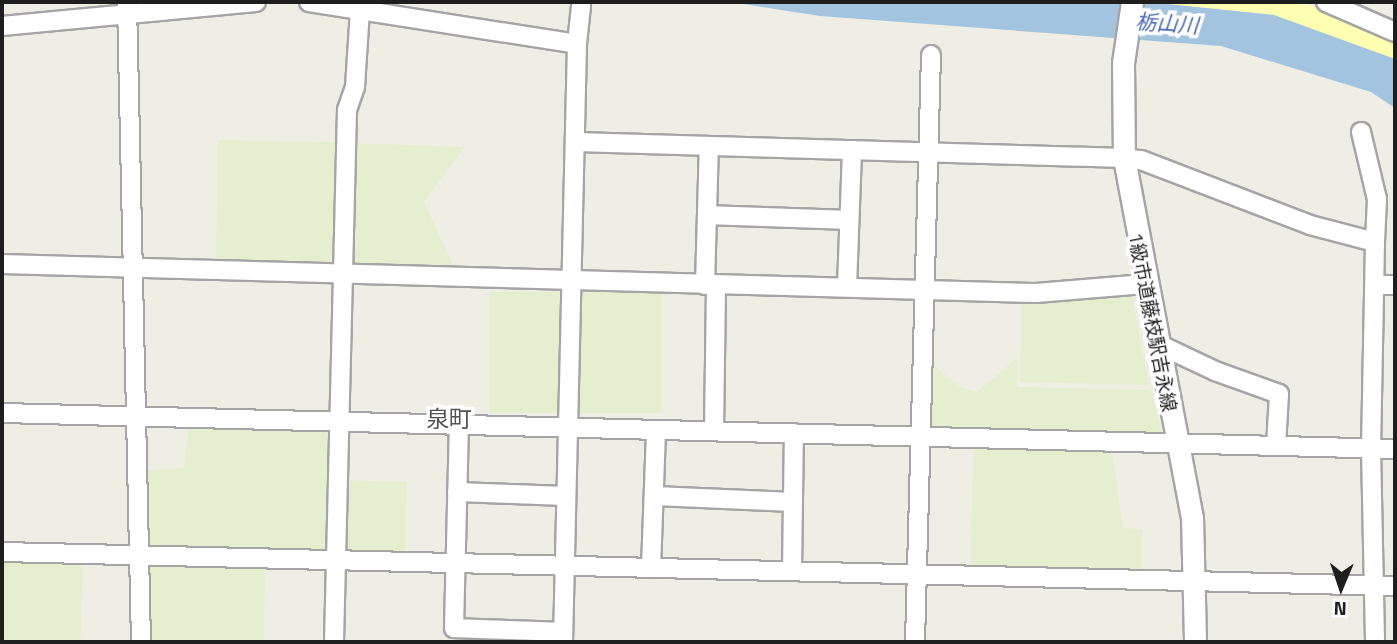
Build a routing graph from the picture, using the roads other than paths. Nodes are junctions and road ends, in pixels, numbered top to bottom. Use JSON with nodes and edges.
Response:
{"nodes":[{"id":1,"x":256,"y":2,"type":"edge"},
{"id":2,"x":309,"y":2,"type":"edge"},
{"id":3,"x":1132,"y":2,"type":"edge"},
{"id":4,"x":1326,"y":2,"type":"edge"},
{"id":5,"x":581,"y":6,"type":"dead end"},
{"id":6,"x":127,"y":7,"type":"edge"},
{"id":7,"x":360,"y":9,"type":"junction"},
{"id":8,"x":2,"y":26,"type":"edge"},
{"id":9,"x":1395,"y":32,"type":"edge"},
{"id":10,"x":577,"y":44,"type":"junction"},
{"id":11,"x":931,"y":55,"type":"dead end"},
{"id":12,"x":1361,"y":132,"type":"dead end"},
{"id":13,"x":576,"y":142,"type":"junction"},
{"id":14,"x":709,"y":146,"type":"junction"},
{"id":15,"x":852,"y":150,"type":"junction"},
{"id":16,"x":927,"y":152,"type":"junction"},
{"id":17,"x":1124,"y":158,"type":"junction"},
{"id":18,"x":708,"y":215,"type":"junction"},
{"id":19,"x":849,"y":220,"type":"junction"},
{"id":20,"x":1375,"y":242,"type":"junction"},
{"id":21,"x":2,"y":264,"type":"edge"},
{"id":22,"x":135,"y":269,"type":"junction"},
{"id":23,"x":343,"y":276,"type":"junction"},
{"id":24,"x":573,"y":282,"type":"junction"},
{"id":25,"x":1146,"y":284,"type":"junction"},
{"id":26,"x":711,"y":285,"type":"junction"},
{"id":27,"x":1375,"y":285,"type":"junction"},
{"id":28,"x":1395,"y":285,"type":"edge"},
{"id":29,"x":847,"y":287,"type":"junction"},
{"id":30,"x":923,"y":288,"type":"junction"},
{"id":31,"x":1158,"y":344,"type":"junction"},
{"id":32,"x":2,"y":413,"type":"edge"},
{"id":33,"x":136,"y":415,"type":"junction"},
{"id":34,"x":340,"y":419,"type":"junction"},
{"id":35,"x":459,"y":423,"type":"junction"},
{"id":36,"x":569,"y":428,"type":"junction"},
{"id":37,"x":656,"y":430,"type":"junction"},
{"id":38,"x":714,"y":431,"type":"junction"},
{"id":39,"x":794,"y":433,"type":"junction"},
{"id":40,"x":920,"y":437,"type":"junction"},
{"id":41,"x":1177,"y":443,"type":"junction"},
{"id":42,"x":1276,"y":446,"type":"junction"},
{"id":43,"x":1371,"y":449,"type":"junction"},
{"id":44,"x":1395,"y":449,"type":"edge"},
{"id":45,"x":457,"y":492,"type":"junction"},
{"id":46,"x":566,"y":496,"type":"junction"},
{"id":47,"x":654,"y":496,"type":"junction"},
{"id":48,"x":793,"y":502,"type":"junction"},
{"id":49,"x":2,"y":552,"type":"edge"},
{"id":50,"x":139,"y":556,"type":"junction"},
{"id":51,"x":336,"y":560,"type":"junction"},
{"id":52,"x":456,"y":563,"type":"junction"},
{"id":53,"x":564,"y":565,"type":"junction"},
{"id":54,"x":651,"y":568,"type":"junction"},
{"id":55,"x":792,"y":571,"type":"junction"},
{"id":56,"x":916,"y":574,"type":"junction"},
{"id":57,"x":1197,"y":584,"type":"junction"},
{"id":58,"x":1373,"y":586,"type":"junction"},
{"id":59,"x":1395,"y":586,"type":"edge"},
{"id":60,"x":563,"y":637,"type":"edge"},
{"id":61,"x":141,"y":642,"type":"edge"},
{"id":62,"x":334,"y":642,"type":"edge"},
{"id":63,"x":915,"y":642,"type":"edge"},
{"id":64,"x":1195,"y":642,"type":"edge"},
{"id":65,"x":1375,"y":642,"type":"edge"}],
"edges":[{"from":1,"to":6,"type":"street"},
{"from":2,"to":7,"type":"street"},
{"from":3,"to":17,"type":"street","name":"1級市道藤枝駅吉永線"},
{"from":4,"to":9,"type":"street"},
{"from":5,"to":10,"type":"street"},
{"from":6,"to":8,"type":"street"},
{"from":6,"to":22,"type":"street"},
{"from":7,"to":10,"type":"street"},
{"from":7,"to":23,"type":"street"},
{"from":10,"to":13,"type":"street"},
{"from":11,"to":16,"type":"street"},
{"from":12,"to":20,"type":"street"},
{"from":13,"to":14,"type":"street"},
{"from":13,"to":24,"type":"street"},
{"from":14,"to":15,"type":"street"},
{"from":14,"to":18,"type":"street"},
{"from":15,"to":16,"type":"street"},
{"from":15,"to":19,"type":"street"},
{"from":16,"to":17,"type":"street"},
{"from":16,"to":30,"type":"street"},
{"from":17,"to":20,"type":"street"},
{"from":17,"to":25,"type":"street","name":"1級市道藤枝駅吉永線"},
{"from":18,"to":19,"type":"street"},
{"from":18,"to":26,"type":"street"},
{"from":19,"to":29,"type":"street"},
{"from":20,"to":27,"type":"street"},
{"from":21,"to":22,"type":"street"},
{"from":22,"to":23,"type":"street"},
{"from":22,"to":33,"type":"street"},
{"from":23,"to":24,"type":"street"},
{"from":23,"to":34,"type":"street"},
{"from":24,"to":26,"type":"street"},
{"from":24,"to":36,"type":"street"},
{"from":25,"to":30,"type":"street"},
{"from":25,"to":31,"type":"street","name":"1級市道藤枝駅吉永線"},
{"from":26,"to":29,"type":"street"},
{"from":26,"to":38,"type":"street"},
{"from":27,"to":28,"type":"street"},
{"from":27,"to":43,"type":"street"},
{"from":29,"to":30,"type":"street"},
{"from":30,"to":40,"type":"street"},
{"from":31,"to":41,"type":"street","name":"1級市道藤枝駅吉永線"},
{"from":31,"to":42,"type":"street"},
{"from":32,"to":33,"type":"street"},
{"from":33,"to":34,"type":"street"},
{"from":33,"to":50,"type":"street"},
{"from":34,"to":35,"type":"street"},
{"from":34,"to":51,"type":"street"},
{"from":35,"to":36,"type":"street"},
{"from":35,"to":45,"type":"street"},
{"from":36,"to":37,"type":"street"},
{"from":36,"to":46,"type":"street"},
{"from":37,"to":38,"type":"street"},
{"from":37,"to":47,"type":"street"},
{"from":38,"to":39,"type":"street"},
{"from":39,"to":40,"type":"street"},
{"from":39,"to":48,"type":"street"},
{"from":40,"to":41,"type":"street"},
{"from":40,"to":56,"type":"street"},
{"from":41,"to":42,"type":"street"},
{"from":41,"to":57,"type":"street","name":"1級市道藤枝駅吉永線"},
{"from":42,"to":43,"type":"street"},
{"from":43,"to":44,"type":"street"},
{"from":43,"to":58,"type":"street"},
{"from":45,"to":46,"type":"street"},
{"from":45,"to":52,"type":"street"},
{"from":46,"to":53,"type":"street"},
{"from":47,"to":48,"type":"street"},
{"from":47,"to":54,"type":"street"},
{"from":48,"to":55,"type":"street"},
{"from":49,"to":50,"type":"street"},
{"from":50,"to":51,"type":"street"},
{"from":50,"to":61,"type":"street"},
{"from":51,"to":52,"type":"street"},
{"from":51,"to":62,"type":"street"},
{"from":52,"to":53,"type":"street"},
{"from":52,"to":60,"type":"street"},
{"from":53,"to":54,"type":"street"},
{"from":53,"to":60,"type":"street"},
{"from":54,"to":55,"type":"street"},
{"from":55,"to":56,"type":"street"},
{"from":56,"to":57,"type":"street"},
{"from":56,"to":63,"type":"street"},
{"from":57,"to":58,"type":"street"},
{"from":57,"to":64,"type":"street","name":"1級市道藤枝駅吉永線"},
{"from":58,"to":59,"type":"street"},
{"from":58,"to":65,"type":"street"}]}
